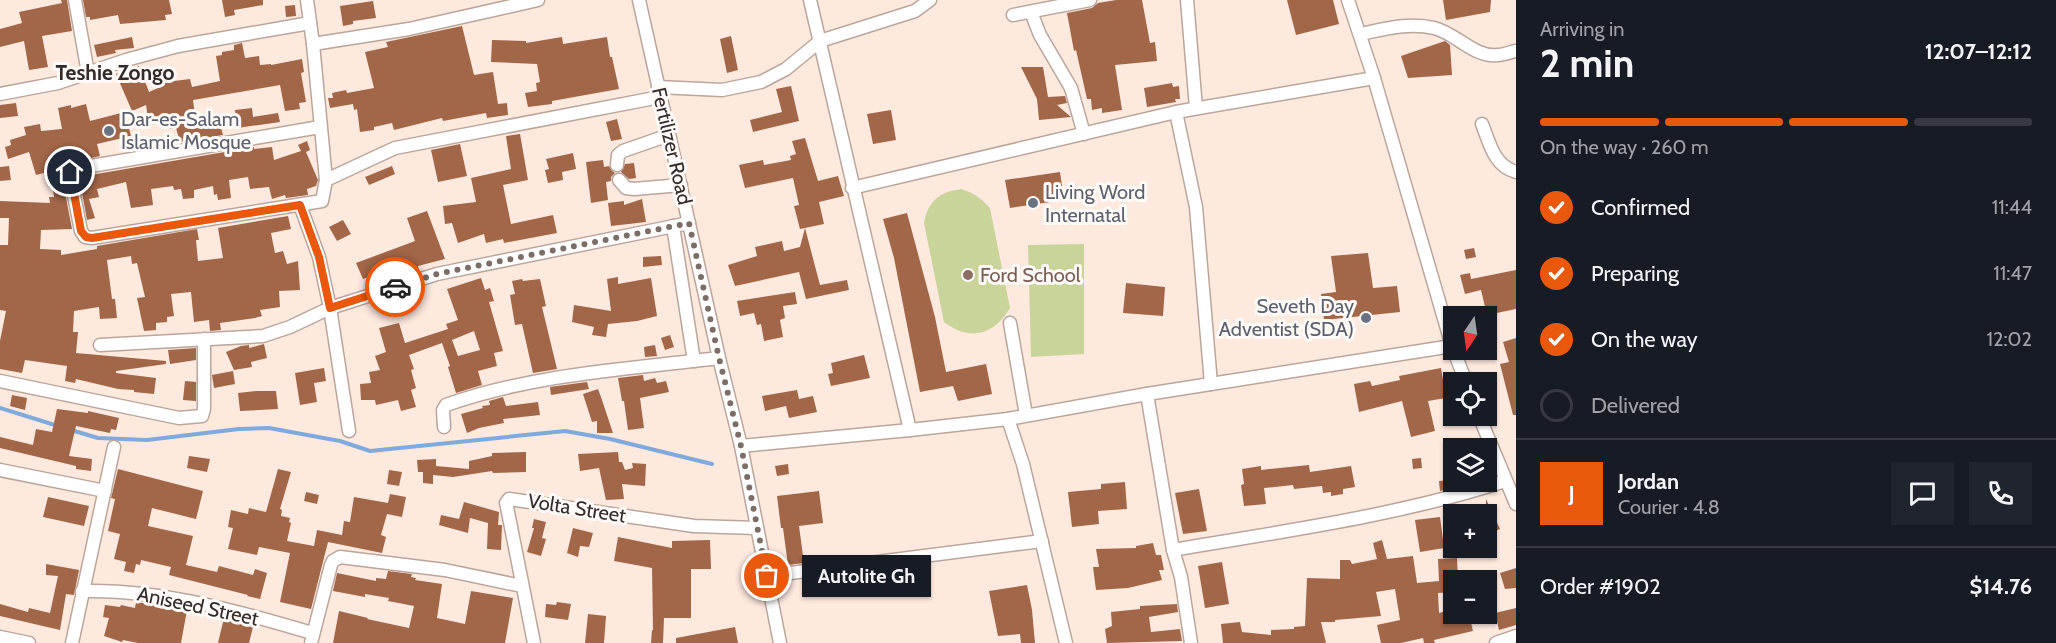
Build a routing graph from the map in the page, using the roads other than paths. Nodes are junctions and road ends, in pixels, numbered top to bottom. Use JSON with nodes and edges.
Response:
{"nodes":[{"id":1,"x":75,"y":0,"type":"edge"},
{"id":2,"x":307,"y":0,"type":"edge"},
{"id":3,"x":538,"y":0,"type":"edge"},
{"id":4,"x":639,"y":0,"type":"edge"},
{"id":5,"x":810,"y":0,"type":"edge"},
{"id":6,"x":930,"y":0,"type":"edge"},
{"id":7,"x":1090,"y":0,"type":"edge"},
{"id":8,"x":1187,"y":0,"type":"edge"},
{"id":9,"x":1348,"y":0,"type":"edge"},
{"id":10,"x":1031,"y":12,"type":"junction"},
{"id":11,"x":1013,"y":15,"type":"dead end"},
{"id":12,"x":310,"y":22,"type":"junction"},
{"id":13,"x":1360,"y":34,"type":"junction"},
{"id":14,"x":820,"y":41,"type":"junction"},
{"id":15,"x":313,"y":44,"type":"junction"},
{"id":16,"x":1516,"y":51,"type":"edge"},
{"id":17,"x":88,"y":73,"type":"junction"},
{"id":18,"x":1374,"y":78,"type":"junction"},
{"id":19,"x":659,"y":92,"type":"junction"},
{"id":20,"x":0,"y":94,"type":"edge"},
{"id":21,"x":1196,"y":108,"type":"junction"},
{"id":22,"x":1176,"y":112,"type":"junction"},
{"id":23,"x":1482,"y":124,"type":"dead end"},
{"id":24,"x":320,"y":127,"type":"junction"},
{"id":25,"x":1084,"y":134,"type":"junction"},
{"id":26,"x":669,"y":135,"type":"junction"},
{"id":27,"x":617,"y":165,"type":"dead end"},
{"id":28,"x":1516,"y":172,"type":"edge"},
{"id":29,"x":326,"y":180,"type":"junction"},
{"id":30,"x":619,"y":180,"type":"dead end"},
{"id":31,"x":681,"y":185,"type":"junction"},
{"id":32,"x":852,"y":188,"type":"junction"},
{"id":33,"x":300,"y":205,"type":"junction"},
{"id":34,"x":689,"y":223,"type":"junction"},
{"id":35,"x":673,"y":226,"type":"junction"},
{"id":36,"x":330,"y":308,"type":"junction"},
{"id":37,"x":1443,"y":315,"type":"edge"},
{"id":38,"x":1010,"y":322,"type":"dead end"},
{"id":39,"x":204,"y":339,"type":"junction"},
{"id":40,"x":100,"y":345,"type":"dead end"},
{"id":41,"x":1443,"y":347,"type":"edge"},
{"id":42,"x":719,"y":358,"type":"junction"},
{"id":43,"x":694,"y":361,"type":"junction"},
{"id":44,"x":0,"y":381,"type":"edge"},
{"id":45,"x":1211,"y":384,"type":"junction"},
{"id":46,"x":1146,"y":394,"type":"junction"},
{"id":47,"x":1026,"y":415,"type":"junction"},
{"id":48,"x":1008,"y":418,"type":"junction"},
{"id":49,"x":1483,"y":426,"type":"edge"},
{"id":50,"x":444,"y":427,"type":"dead end"},
{"id":51,"x":910,"y":430,"type":"junction"},
{"id":52,"x":349,"y":431,"type":"dead end"},
{"id":53,"x":741,"y":446,"type":"junction"},
{"id":54,"x":114,"y":447,"type":"dead end"},
{"id":55,"x":0,"y":470,"type":"edge"},
{"id":56,"x":1505,"y":481,"type":"junction"},
{"id":57,"x":105,"y":491,"type":"junction"},
{"id":58,"x":1516,"y":504,"type":"edge"},
{"id":59,"x":757,"y":528,"type":"junction"},
{"id":60,"x":1042,"y":541,"type":"junction"},
{"id":61,"x":1173,"y":550,"type":"junction"},
{"id":62,"x":767,"y":576,"type":"junction"},
{"id":63,"x":522,"y":586,"type":"junction"},
{"id":64,"x":82,"y":591,"type":"junction"},
{"id":65,"x":1516,"y":636,"type":"edge"},
{"id":66,"x":0,"y":637,"type":"edge"},
{"id":67,"x":312,"y":638,"type":"edge"},
{"id":68,"x":29,"y":643,"type":"edge"},
{"id":69,"x":72,"y":643,"type":"edge"},
{"id":70,"x":534,"y":643,"type":"edge"},
{"id":71,"x":780,"y":643,"type":"edge"},
{"id":72,"x":1066,"y":643,"type":"edge"},
{"id":73,"x":1191,"y":643,"type":"edge"},
{"id":74,"x":1496,"y":643,"type":"edge"}],
"edges":[{"from":1,"to":17,"type":"street"},
{"from":2,"to":12,"type":"street"},
{"from":3,"to":15,"type":"street"},
{"from":4,"to":19,"type":"street","name":"Fertilizer Road"},
{"from":5,"to":14,"type":"street"},
{"from":6,"to":14,"type":"street"},
{"from":7,"to":10,"type":"street"},
{"from":8,"to":21,"type":"street"},
{"from":9,"to":13,"type":"street"},
{"from":10,"to":11,"type":"street"},
{"from":10,"to":25,"type":"street"},
{"from":12,"to":15,"type":"street"},
{"from":12,"to":17,"type":"street"},
{"from":13,"to":16,"type":"street"},
{"from":13,"to":18,"type":"street"},
{"from":14,"to":19,"type":"street"},
{"from":14,"to":32,"type":"street"},
{"from":15,"to":24,"type":"street"},
{"from":17,"to":20,"type":"street"},
{"from":18,"to":21,"type":"street"},
{"from":18,"to":37,"type":"street"},
{"from":19,"to":26,"type":"street","name":"Fertilizer Road"},
{"from":19,"to":29,"type":"street"},
{"from":21,"to":22,"type":"street"},
{"from":22,"to":25,"type":"street"},
{"from":22,"to":45,"type":"street"},
{"from":23,"to":28,"type":"street"},
{"from":24,"to":29,"type":"street"},
{"from":24,"to":33,"type":"street"},
{"from":25,"to":32,"type":"street"},
{"from":26,"to":27,"type":"street"},
{"from":26,"to":31,"type":"street","name":"Fertilizer Road"},
{"from":29,"to":33,"type":"street"},
{"from":30,"to":31,"type":"street"},
{"from":31,"to":34,"type":"street","name":"Fertilizer Road"},
{"from":32,"to":51,"type":"street"},
{"from":33,"to":36,"type":"street"},
{"from":34,"to":35,"type":"street"},
{"from":34,"to":42,"type":"street","name":"Fertilizer Road"},
{"from":35,"to":36,"type":"street"},
{"from":35,"to":43,"type":"street"},
{"from":36,"to":39,"type":"street"},
{"from":36,"to":52,"type":"street"},
{"from":38,"to":47,"type":"street"},
{"from":39,"to":40,"type":"street"},
{"from":39,"to":44,"type":"street"},
{"from":41,"to":45,"type":"street"},
{"from":42,"to":43,"type":"street"},
{"from":42,"to":53,"type":"street","name":"Fertilizer Road"},
{"from":43,"to":50,"type":"street"},
{"from":45,"to":46,"type":"street"},
{"from":46,"to":47,"type":"street"},
{"from":46,"to":61,"type":"street"},
{"from":47,"to":48,"type":"street"},
{"from":48,"to":51,"type":"street"},
{"from":48,"to":60,"type":"street"},
{"from":49,"to":56,"type":"street"},
{"from":51,"to":53,"type":"street"},
{"from":53,"to":59,"type":"street","name":"Fertilizer Road"},
{"from":54,"to":57,"type":"street"},
{"from":55,"to":57,"type":"street"},
{"from":56,"to":58,"type":"street"},
{"from":56,"to":61,"type":"street"},
{"from":57,"to":64,"type":"street"},
{"from":59,"to":62,"type":"street","name":"Fertilizer Road"},
{"from":59,"to":63,"type":"street","name":"Volta Street"},
{"from":60,"to":62,"type":"street"},
{"from":60,"to":72,"type":"street"},
{"from":61,"to":73,"type":"street"},
{"from":62,"to":71,"type":"street","name":"Fertilizer Road"},
{"from":63,"to":67,"type":"street"},
{"from":63,"to":70,"type":"street","name":"Volta Street"},
{"from":64,"to":67,"type":"street","name":"Aniseed Street"},
{"from":64,"to":69,"type":"street"},
{"from":65,"to":74,"type":"street"},
{"from":66,"to":68,"type":"street"}]}
